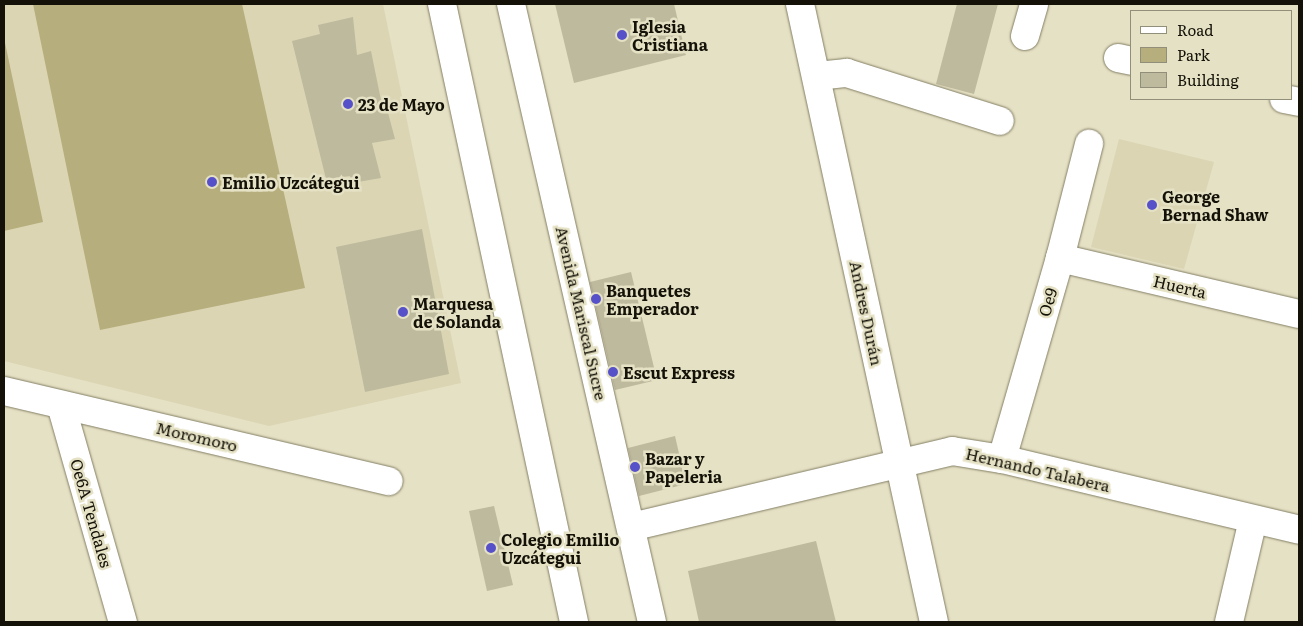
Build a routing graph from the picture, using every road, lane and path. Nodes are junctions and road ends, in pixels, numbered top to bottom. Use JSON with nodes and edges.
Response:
{"nodes":[{"id":1,"x":442,"y":4,"type":"edge"},
{"id":2,"x":511,"y":4,"type":"edge"},
{"id":3,"x":1034,"y":4,"type":"edge"},
{"id":4,"x":803,"y":7,"type":"edge"},
{"id":5,"x":1025,"y":36,"type":"dead end"},
{"id":6,"x":817,"y":76,"type":"junction"},
{"id":7,"x":1000,"y":121,"type":"dead end"},
{"id":8,"x":1089,"y":144,"type":"dead end"},
{"id":9,"x":1060,"y":258,"type":"junction"},
{"id":10,"x":1299,"y":314,"type":"edge"},
{"id":11,"x":4,"y":391,"type":"edge"},
{"id":12,"x":60,"y":405,"type":"junction"},
{"id":13,"x":1002,"y":459,"type":"junction"},
{"id":14,"x":899,"y":461,"type":"junction"},
{"id":15,"x":390,"y":481,"type":"dead end"},
{"id":16,"x":1253,"y":520,"type":"junction"},
{"id":17,"x":631,"y":527,"type":"junction"},
{"id":18,"x":1299,"y":530,"type":"edge"},
{"id":19,"x":123,"y":622,"type":"edge"},
{"id":20,"x":574,"y":622,"type":"edge"},
{"id":21,"x":652,"y":622,"type":"edge"},
{"id":22,"x":934,"y":622,"type":"edge"},
{"id":23,"x":1229,"y":622,"type":"edge"}],
"edges":[{"from":1,"to":20,"type":"street"},
{"from":2,"to":17,"type":"street","name":"Avenida Mariscal Sucre"},
{"from":3,"to":5,"type":"street"},
{"from":4,"to":6,"type":"street","name":"Andres Durán"},
{"from":6,"to":7,"type":"street"},
{"from":6,"to":14,"type":"street","name":"Andres Durán"},
{"from":8,"to":9,"type":"street","name":"Oe9"},
{"from":9,"to":10,"type":"street","name":"Huerta"},
{"from":9,"to":13,"type":"street","name":"Oe9"},
{"from":11,"to":12,"type":"street","name":"Moromoro"},
{"from":12,"to":15,"type":"street","name":"Moromoro"},
{"from":12,"to":19,"type":"street","name":"Oe6A Tendales"},
{"from":13,"to":14,"type":"street","name":"Hernando Talabera"},
{"from":13,"to":16,"type":"street","name":"Hernando Talabera"},
{"from":14,"to":17,"type":"street","name":"Hernando Talabera"},
{"from":14,"to":22,"type":"street","name":"Andres Durán"},
{"from":16,"to":18,"type":"street","name":"Hernando Talabera"},
{"from":16,"to":23,"type":"street"},
{"from":17,"to":21,"type":"street","name":"Avenida Mariscal Sucre"}]}
